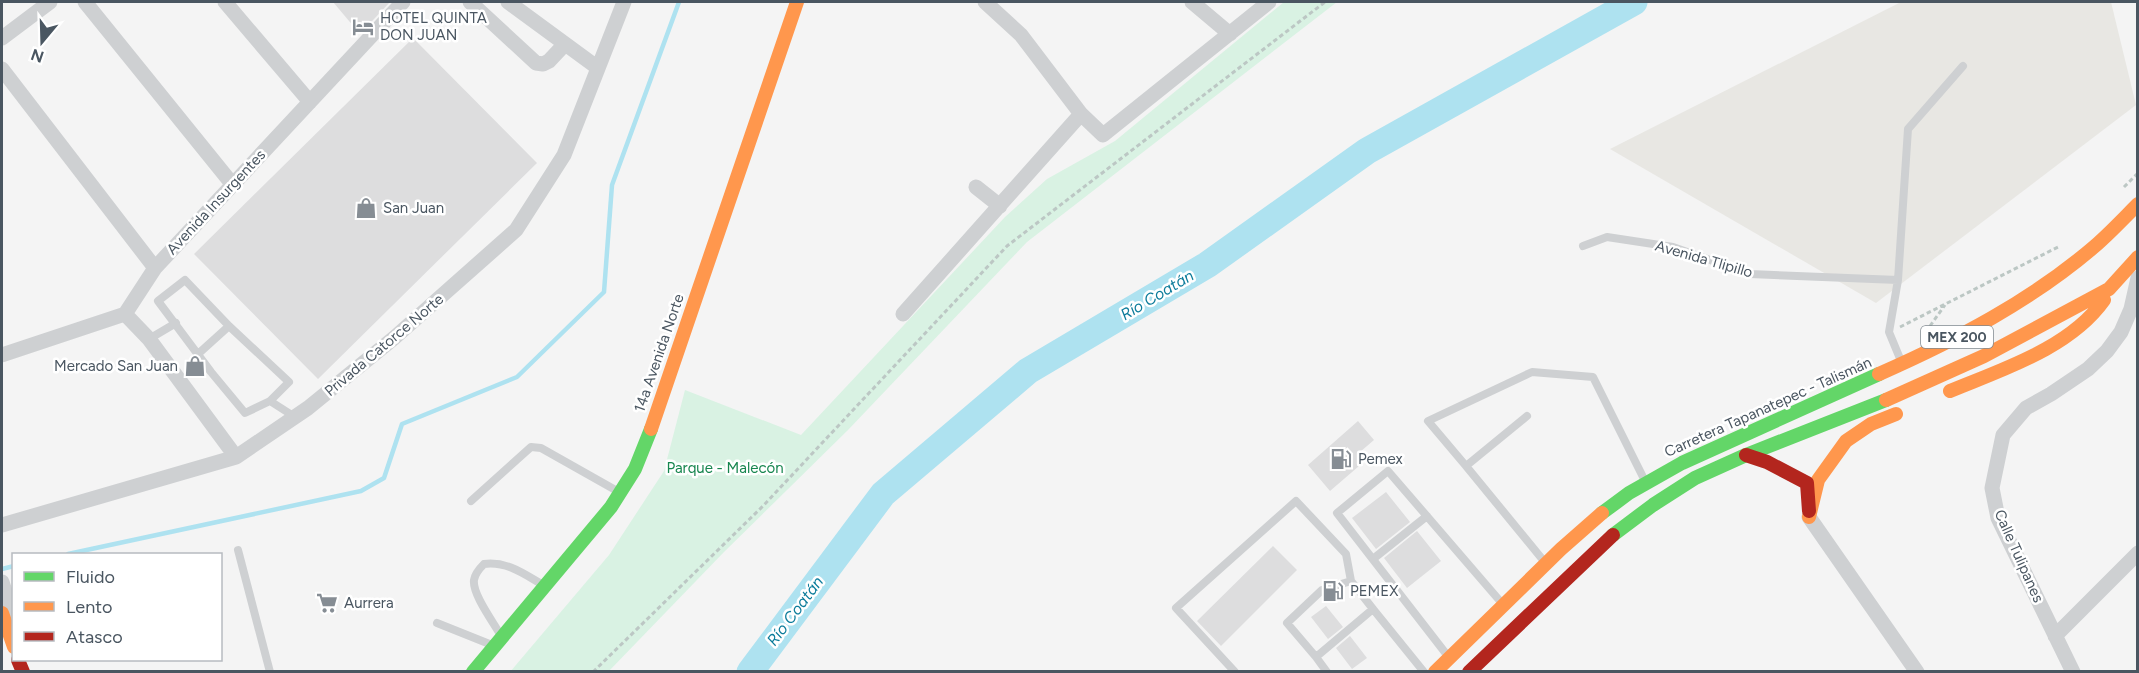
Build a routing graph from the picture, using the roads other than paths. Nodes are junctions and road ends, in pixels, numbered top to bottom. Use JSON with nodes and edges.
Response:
{"nodes":[{"id":1,"x":50,"y":2,"type":"edge"},
{"id":2,"x":85,"y":2,"type":"edge"},
{"id":3,"x":225,"y":2,"type":"edge"},
{"id":4,"x":403,"y":2,"type":"edge"},
{"id":5,"x":470,"y":2,"type":"edge"},
{"id":6,"x":508,"y":2,"type":"edge"},
{"id":7,"x":624,"y":2,"type":"edge"},
{"id":8,"x":797,"y":2,"type":"edge"},
{"id":9,"x":985,"y":2,"type":"edge"},
{"id":10,"x":1192,"y":2,"type":"edge"},
{"id":11,"x":1269,"y":2,"type":"edge"},
{"id":12,"x":1230,"y":34,"type":"junction"},
{"id":13,"x":2,"y":38,"type":"edge"},
{"id":14,"x":565,"y":44,"type":"junction"},
{"id":15,"x":1963,"y":66,"type":"dead end"},
{"id":16,"x":598,"y":68,"type":"junction"},
{"id":17,"x":2,"y":69,"type":"edge"},
{"id":18,"x":310,"y":102,"type":"junction"},
{"id":19,"x":1081,"y":114,"type":"junction"},
{"id":20,"x":233,"y":185,"type":"junction"},
{"id":21,"x":976,"y":187,"type":"dead end"},
{"id":22,"x":2138,"y":204,"type":"edge"},
{"id":23,"x":999,"y":206,"type":"junction"},
{"id":24,"x":1583,"y":246,"type":"dead end"},
{"id":25,"x":2138,"y":257,"type":"edge"},
{"id":26,"x":155,"y":268,"type":"junction"},
{"id":27,"x":2138,"y":278,"type":"edge"},
{"id":28,"x":1898,"y":280,"type":"junction"},
{"id":29,"x":2109,"y":289,"type":"junction"},
{"id":30,"x":125,"y":314,"type":"junction"},
{"id":31,"x":903,"y":314,"type":"dead end"},
{"id":32,"x":176,"y":322,"type":"junction"},
{"id":33,"x":228,"y":326,"type":"junction"},
{"id":34,"x":149,"y":339,"type":"junction"},
{"id":35,"x":198,"y":354,"type":"junction"},
{"id":36,"x":2,"y":355,"type":"edge"},
{"id":37,"x":1902,"y":364,"type":"junction"},
{"id":38,"x":1935,"y":397,"type":"dead end"},
{"id":39,"x":270,"y":401,"type":"junction"},
{"id":40,"x":1914,"y":406,"type":"dead end"},
{"id":41,"x":1527,"y":416,"type":"dead end"},
{"id":42,"x":296,"y":417,"type":"junction"},
{"id":43,"x":1746,"y":454,"type":"junction"},
{"id":44,"x":236,"y":458,"type":"junction"},
{"id":45,"x":1466,"y":466,"type":"junction"},
{"id":46,"x":1646,"y":482,"type":"junction"},
{"id":47,"x":620,"y":493,"type":"junction"},
{"id":48,"x":471,"y":501,"type":"dead end"},
{"id":49,"x":1427,"y":516,"type":"junction"},
{"id":50,"x":1809,"y":517,"type":"junction"},
{"id":51,"x":2,"y":525,"type":"edge"},
{"id":52,"x":238,"y":550,"type":"dead end"},
{"id":53,"x":2138,"y":553,"type":"edge"},
{"id":54,"x":1373,"y":559,"type":"junction"},
{"id":55,"x":1546,"y":564,"type":"junction"},
{"id":56,"x":1351,"y":581,"type":"junction"},
{"id":57,"x":2,"y":582,"type":"edge"},
{"id":58,"x":1562,"y":582,"type":"junction"},
{"id":59,"x":544,"y":586,"type":"junction"},
{"id":60,"x":1504,"y":605,"type":"junction"},
{"id":61,"x":1373,"y":609,"type":"junction"},
{"id":62,"x":2,"y":613,"type":"edge"},
{"id":63,"x":12,"y":613,"type":"edge"},
{"id":64,"x":437,"y":623,"type":"dead end"},
{"id":65,"x":1519,"y":623,"type":"junction"},
{"id":66,"x":2055,"y":636,"type":"junction"},
{"id":67,"x":12,"y":641,"type":"edge"},
{"id":68,"x":498,"y":641,"type":"junction"},
{"id":69,"x":1316,"y":657,"type":"junction"},
{"id":70,"x":1452,"y":661,"type":"junction"},
{"id":71,"x":270,"y":672,"type":"edge"},
{"id":72,"x":473,"y":672,"type":"edge"},
{"id":73,"x":1235,"y":672,"type":"edge"},
{"id":74,"x":1327,"y":672,"type":"edge"},
{"id":75,"x":1424,"y":672,"type":"edge"},
{"id":76,"x":1435,"y":672,"type":"edge"},
{"id":77,"x":1469,"y":672,"type":"edge"},
{"id":78,"x":1917,"y":672,"type":"edge"},
{"id":79,"x":2073,"y":672,"type":"edge"}],
"edges":[{"from":1,"to":13,"type":"street"},
{"from":2,"to":20,"type":"street"},
{"from":3,"to":18,"type":"street"},
{"from":4,"to":18,"type":"street","name":"Avenida Insurgentes"},
{"from":5,"to":14,"type":"street"},
{"from":6,"to":14,"type":"street"},
{"from":7,"to":16,"type":"street","name":"Privada Catorce Norte"},
{"from":8,"to":47,"type":"main road","name":"14a Avenida Norte"},
{"from":9,"to":19,"type":"street"},
{"from":10,"to":12,"type":"street"},
{"from":11,"to":12,"type":"street"},
{"from":12,"to":19,"type":"street"},
{"from":14,"to":16,"type":"street"},
{"from":15,"to":28,"type":"lane"},
{"from":16,"to":42,"type":"street","name":"Privada Catorce Norte"},
{"from":17,"to":26,"type":"street"},
{"from":18,"to":20,"type":"street","name":"Avenida Insurgentes"},
{"from":19,"to":23,"type":"street"},
{"from":20,"to":26,"type":"street","name":"Avenida Insurgentes"},
{"from":21,"to":23,"type":"street"},
{"from":22,"to":37,"type":"main road","name":"Carretera Tapanatepec - Talismán","number":"MEX 200"},
{"from":23,"to":31,"type":"street"},
{"from":24,"to":28,"type":"lane","name":"Avenida Tlipillo"},
{"from":25,"to":29,"type":"main road","number":"MEX 200"},
{"from":26,"to":30,"type":"street","name":"Avenida Insurgentes"},
{"from":27,"to":66,"type":"street","name":"Calle Tulipanes"},
{"from":28,"to":37,"type":"lane"},
{"from":29,"to":38,"type":"main road"},
{"from":29,"to":43,"type":"main road","number":"MEX 200"},
{"from":30,"to":34,"type":"street"},
{"from":30,"to":36,"type":"street"},
{"from":32,"to":33,"type":"lane"},
{"from":32,"to":34,"type":"lane"},
{"from":32,"to":35,"type":"lane"},
{"from":33,"to":35,"type":"lane"},
{"from":33,"to":39,"type":"lane"},
{"from":34,"to":44,"type":"street"},
{"from":35,"to":39,"type":"lane"},
{"from":37,"to":46,"type":"main road","name":"Carretera Tapanatepec - Talismán","number":"MEX 200"},
{"from":39,"to":42,"type":"lane"},
{"from":40,"to":50,"type":"main road"},
{"from":41,"to":45,"type":"lane"},
{"from":42,"to":44,"type":"street","name":"Privada Catorce Norte"},
{"from":43,"to":50,"type":"main road"},
{"from":43,"to":58,"type":"main road","number":"MEX 200"},
{"from":44,"to":51,"type":"street","name":"Privada Catorce Norte"},
{"from":45,"to":46,"type":"lane"},
{"from":45,"to":55,"type":"lane"},
{"from":46,"to":55,"type":"main road","name":"Carretera Tapanatepec - Talismán","number":"MEX 200"},
{"from":47,"to":48,"type":"lane"},
{"from":47,"to":59,"type":"main road","name":"14a Avenida Norte"},
{"from":49,"to":54,"type":"lane"},
{"from":49,"to":54,"type":"lane"},
{"from":49,"to":60,"type":"lane"},
{"from":50,"to":78,"type":"street"},
{"from":52,"to":71,"type":"lane"},
{"from":53,"to":66,"type":"street"},
{"from":54,"to":70,"type":"lane"},
{"from":55,"to":58,"type":"lane"},
{"from":55,"to":60,"type":"main road","name":"Carretera Tapanatepec - Talismán","number":"MEX 200"},
{"from":56,"to":61,"type":"lane"},
{"from":56,"to":69,"type":"lane"},
{"from":56,"to":73,"type":"lane"},
{"from":57,"to":63,"type":"street"},
{"from":58,"to":65,"type":"main road","number":"MEX 200"},
{"from":59,"to":68,"type":"main road","name":"14a Avenida Norte"},
{"from":59,"to":68,"type":"lane"},
{"from":60,"to":65,"type":"lane"},
{"from":60,"to":70,"type":"main road","name":"Carretera Tapanatepec - Talismán","number":"MEX 200"},
{"from":61,"to":69,"type":"lane"},
{"from":61,"to":75,"type":"lane"},
{"from":62,"to":67,"type":"main road"},
{"from":64,"to":68,"type":"lane"},
{"from":65,"to":77,"type":"main road","number":"MEX 200"},
{"from":66,"to":79,"type":"street","name":"Calle Tulipanes"},
{"from":68,"to":72,"type":"main road","name":"14a Avenida Norte"},
{"from":69,"to":74,"type":"lane"},
{"from":70,"to":76,"type":"main road","name":"Carretera Tapanatepec - Talismán","number":"MEX 200"}]}
